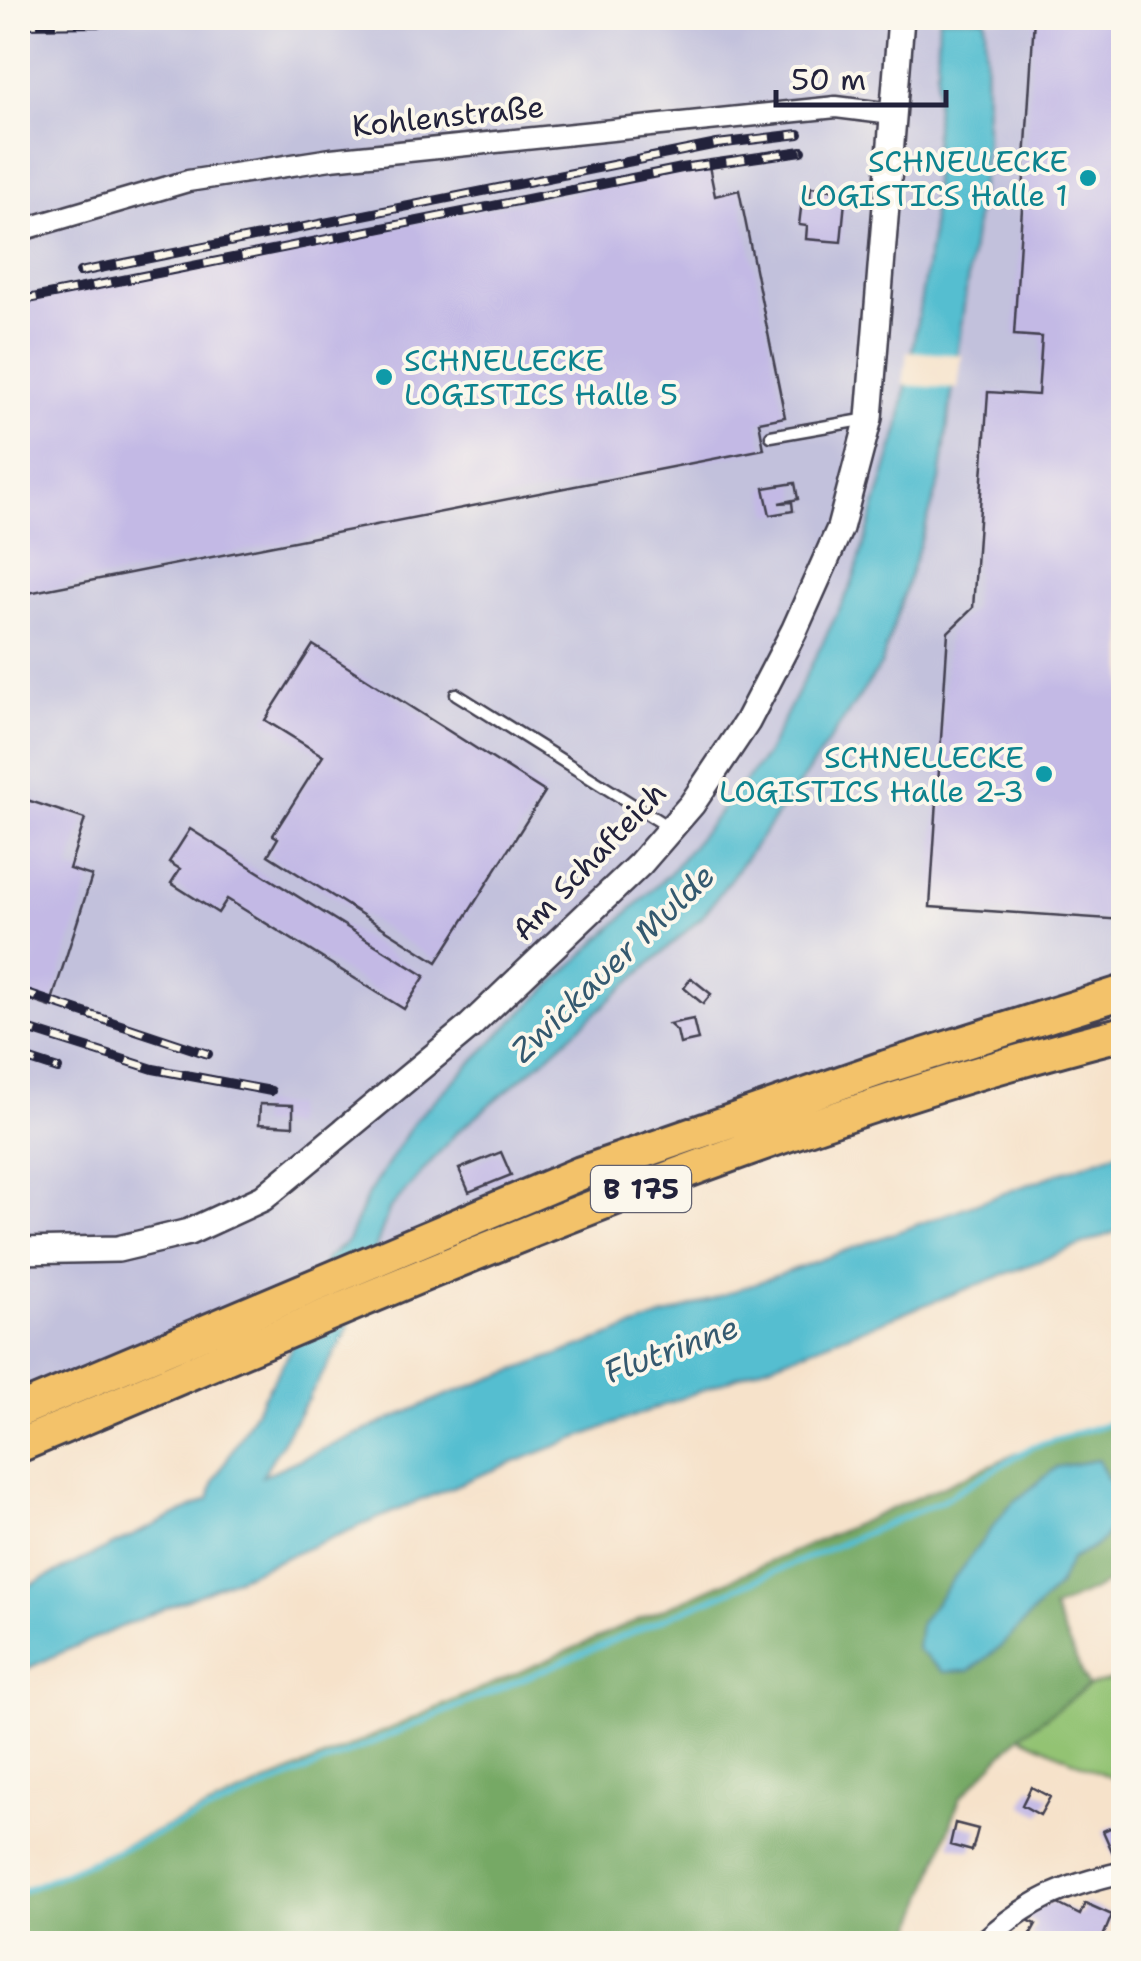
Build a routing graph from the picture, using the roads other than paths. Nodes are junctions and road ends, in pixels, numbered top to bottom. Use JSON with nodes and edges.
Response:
{"nodes":[{"id":1,"x":900,"y":18,"type":"edge"},
{"id":2,"x":892,"y":114,"type":"junction"},
{"id":3,"x":18,"y":231,"type":"edge"},
{"id":4,"x":869,"y":418,"type":"junction"},
{"id":5,"x":771,"y":436,"type":"dead end"},
{"id":6,"x":456,"y":694,"type":"dead end"},
{"id":7,"x":671,"y":828,"type":"junction"},
{"id":8,"x":1124,"y":992,"type":"edge"},
{"id":9,"x":1124,"y":1033,"type":"edge"},
{"id":10,"x":22,"y":1251,"type":"edge"},
{"id":11,"x":24,"y":1290,"type":"dead end"},
{"id":12,"x":18,"y":1410,"type":"edge"},
{"id":13,"x":18,"y":1446,"type":"edge"},
{"id":14,"x":1124,"y":1872,"type":"edge"},
{"id":15,"x":980,"y":1944,"type":"edge"}],
"edges":[{"from":1,"to":2,"type":"street","name":"Am Schafteich"},
{"from":2,"to":3,"type":"street","name":"Kohlenstraße"},
{"from":2,"to":4,"type":"street","name":"Am Schafteich"},
{"from":4,"to":5,"type":"lane"},
{"from":4,"to":7,"type":"street","name":"Am Schafteich"},
{"from":6,"to":7,"type":"lane"},
{"from":7,"to":10,"type":"street","name":"Am Schafteich"},
{"from":8,"to":12,"type":"main road","number":"B 175"},
{"from":9,"to":13,"type":"main road","number":"B 175"},
{"from":10,"to":11,"type":"lane"},
{"from":14,"to":15,"type":"street"}]}
